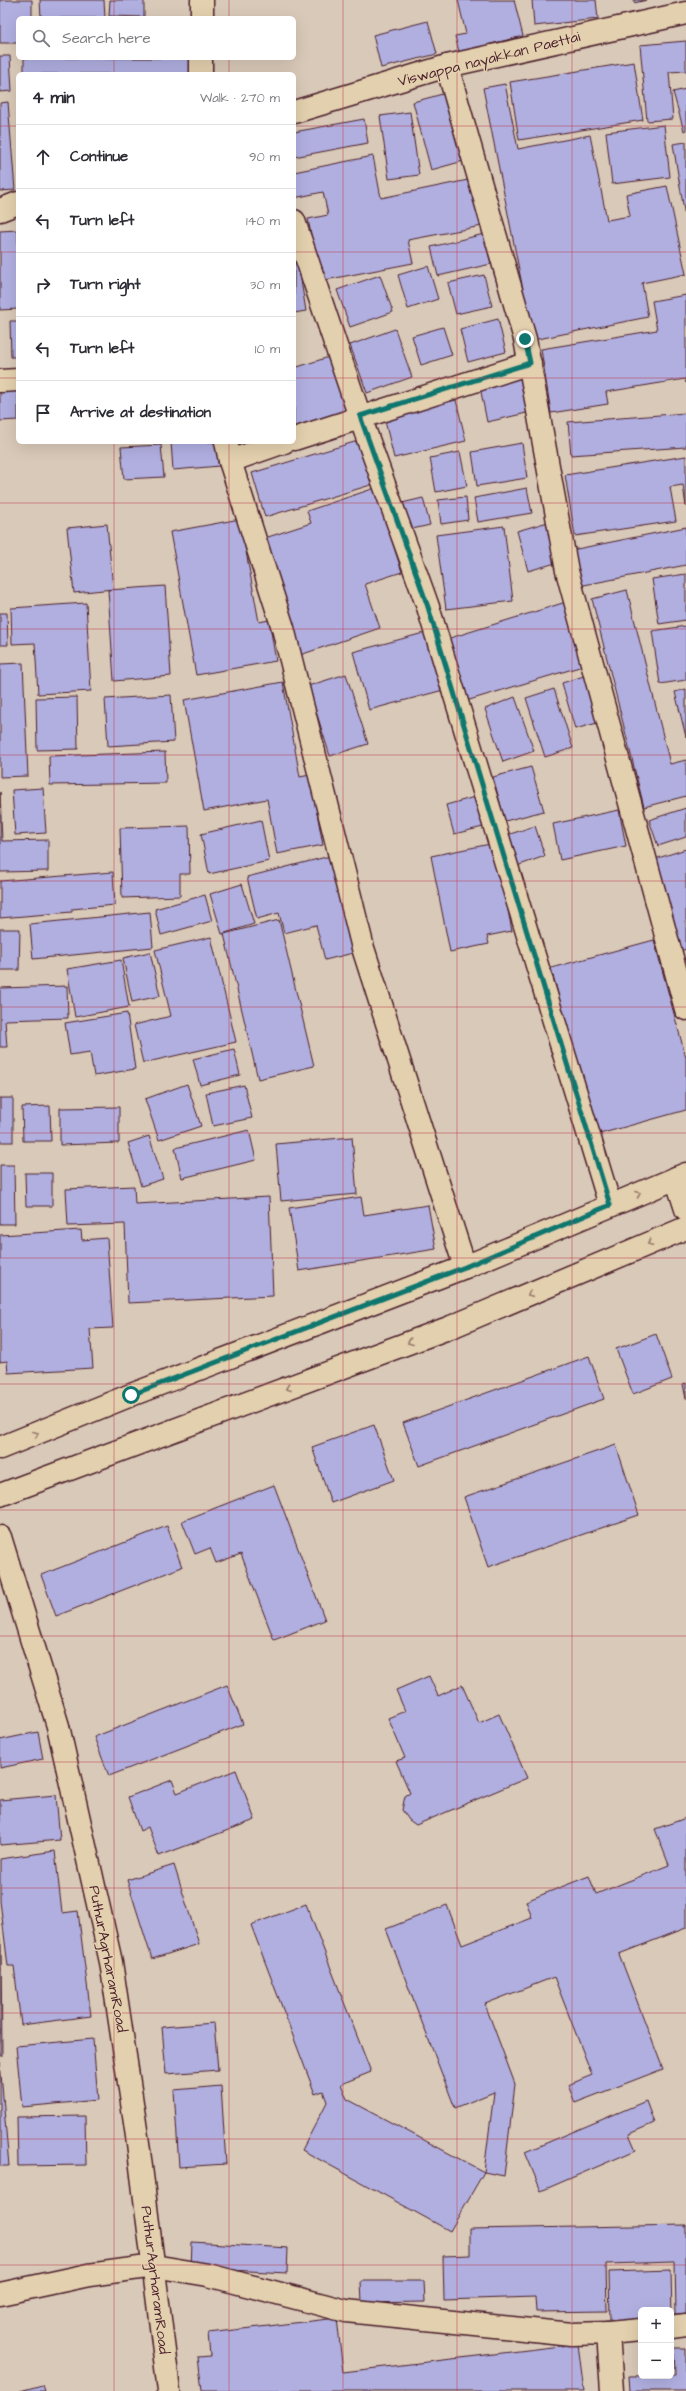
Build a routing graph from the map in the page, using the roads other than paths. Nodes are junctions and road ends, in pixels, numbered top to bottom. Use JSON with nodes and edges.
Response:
{"nodes":[{"id":1,"x":202,"y":0,"type":"edge"},
{"id":2,"x":686,"y":13,"type":"edge"},
{"id":3,"x":202,"y":16,"type":"edge"},
{"id":4,"x":201,"y":60,"type":"edge"},
{"id":5,"x":446,"y":66,"type":"junction"},
{"id":6,"x":201,"y":72,"type":"edge"},
{"id":7,"x":296,"y":111,"type":"edge"},
{"id":8,"x":16,"y":204,"type":"edge"},
{"id":9,"x":0,"y":210,"type":"edge"},
{"id":10,"x":296,"y":226,"type":"edge"},
{"id":11,"x":530,"y":363,"type":"junction"},
{"id":12,"x":16,"y":380,"type":"edge"},
{"id":13,"x":0,"y":381,"type":"edge"},
{"id":14,"x":360,"y":416,"type":"junction"},
{"id":15,"x":296,"y":438,"type":"edge"},
{"id":16,"x":272,"y":444,"type":"edge"},
{"id":17,"x":228,"y":451,"type":"edge"},
{"id":18,"x":686,"y":1009,"type":"edge"},
{"id":19,"x":681,"y":1176,"type":"edge"},
{"id":20,"x":610,"y":1205,"type":"junction"},
{"id":21,"x":686,"y":1209,"type":"edge"},
{"id":22,"x":686,"y":1228,"type":"edge"},
{"id":23,"x":465,"y":1267,"type":"junction"},
{"id":24,"x":0,"y":1448,"type":"edge"},
{"id":25,"x":0,"y":1495,"type":"edge"},
{"id":26,"x":0,"y":1537,"type":"edge"},
{"id":27,"x":154,"y":2266,"type":"junction"},
{"id":28,"x":0,"y":2294,"type":"edge"},
{"id":29,"x":686,"y":2325,"type":"edge"},
{"id":30,"x":674,"y":2327,"type":"edge"},
{"id":31,"x":638,"y":2330,"type":"edge"},
{"id":32,"x":608,"y":2333,"type":"junction"},
{"id":33,"x":169,"y":2391,"type":"edge"},
{"id":34,"x":612,"y":2391,"type":"edge"}],
"edges":[{"from":1,"to":3,"type":"street"},
{"from":2,"to":5,"type":"street","name":"Viswappa nayakkan Paettai"},
{"from":4,"to":6,"type":"street"},
{"from":5,"to":7,"type":"street","name":"Viswappa nayakkan Paettai"},
{"from":5,"to":11,"type":"street"},
{"from":8,"to":9,"type":"street"},
{"from":10,"to":14,"type":"street"},
{"from":11,"to":14,"type":"street"},
{"from":11,"to":18,"type":"street"},
{"from":12,"to":13,"type":"street"},
{"from":14,"to":15,"type":"street"},
{"from":14,"to":20,"type":"street"},
{"from":16,"to":17,"type":"street"},
{"from":17,"to":23,"type":"street"},
{"from":20,"to":19,"type":"street","one_way":true},
{"from":19,"to":21,"type":"street"},
{"from":20,"to":23,"type":"street"},
{"from":22,"to":25,"type":"street","one_way":true},
{"from":24,"to":23,"type":"street","one_way":true},
{"from":26,"to":27,"type":"street","name":"PuthurAgrharamRoad"},
{"from":27,"to":28,"type":"street"},
{"from":27,"to":32,"type":"street"},
{"from":27,"to":33,"type":"street","name":"PuthurAgrharamRoad"},
{"from":29,"to":30,"type":"street"},
{"from":31,"to":32,"type":"street"},
{"from":32,"to":34,"type":"street"}]}
